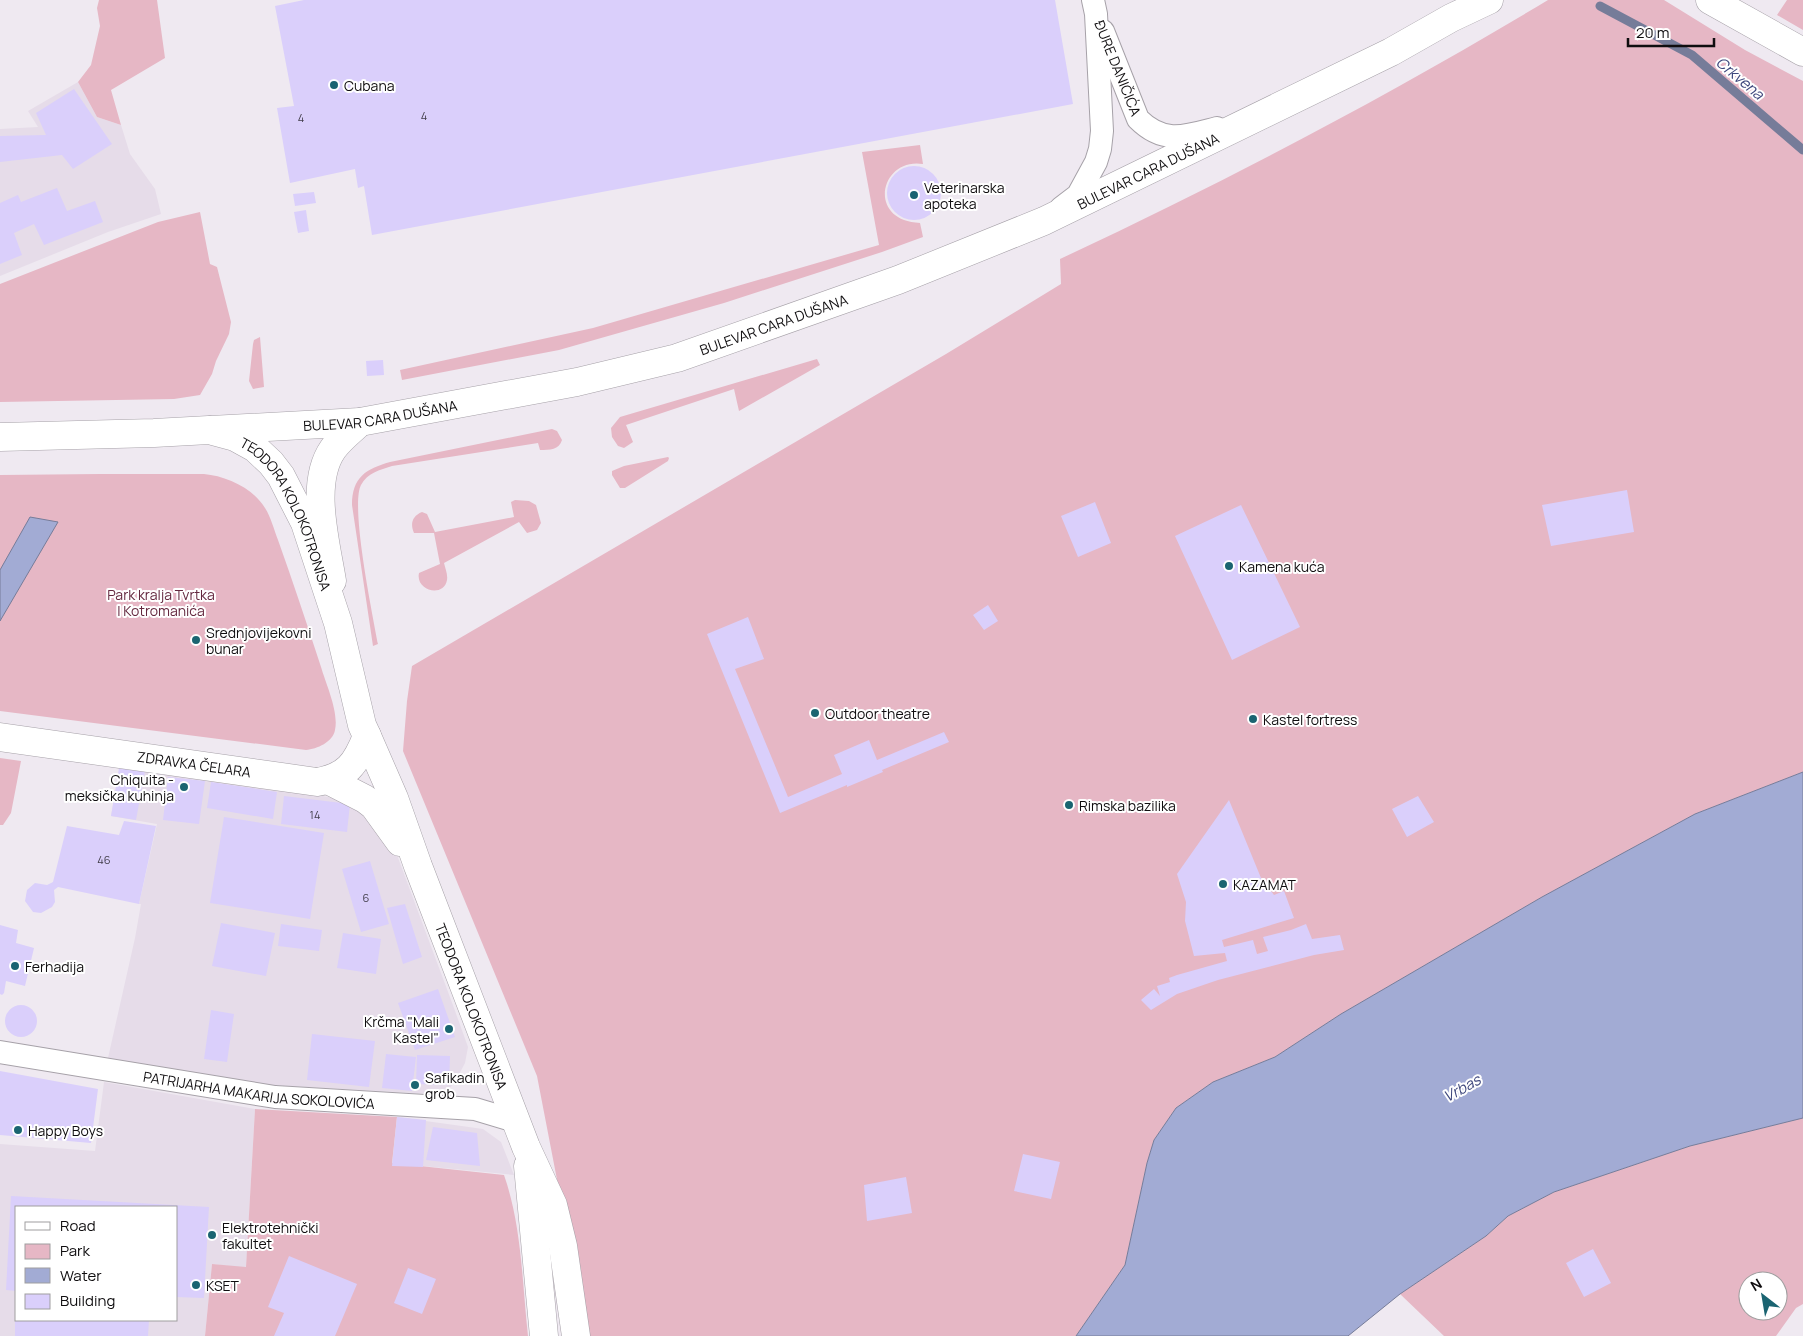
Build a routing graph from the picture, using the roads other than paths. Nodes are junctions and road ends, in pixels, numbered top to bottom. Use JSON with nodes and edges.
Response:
{"nodes":[{"id":1,"x":1489,"y":0,"type":"edge"},
{"id":2,"x":1710,"y":0,"type":"edge"},
{"id":3,"x":1095,"y":7,"type":"edge"},
{"id":4,"x":1803,"y":52,"type":"edge"},
{"id":5,"x":1254,"y":119,"type":"junction"},
{"id":6,"x":1044,"y":221,"type":"junction"},
{"id":7,"x":360,"y":422,"type":"junction"},
{"id":8,"x":209,"y":430,"type":"junction"},
{"id":9,"x":0,"y":437,"type":"edge"},
{"id":10,"x":338,"y":623,"type":"junction"},
{"id":11,"x":367,"y":736,"type":"junction"},
{"id":12,"x":0,"y":737,"type":"edge"},
{"id":13,"x":328,"y":780,"type":"junction"},
{"id":14,"x":418,"y":866,"type":"junction"},
{"id":15,"x":0,"y":1052,"type":"edge"},
{"id":16,"x":522,"y":1135,"type":"junction"},
{"id":17,"x":544,"y":1336,"type":"edge"},
{"id":18,"x":576,"y":1336,"type":"edge"}],
"edges":[{"from":1,"to":5,"type":"street","name":"BULEVAR CARA DUŠANA"},
{"from":2,"to":4,"type":"street"},
{"from":3,"to":5,"type":"street","name":"ĐURE DANIČIĆA"},
{"from":3,"to":6,"type":"street","name":"ĐURE DANIČIĆA"},
{"from":5,"to":6,"type":"street","name":"BULEVAR CARA DUŠANA"},
{"from":6,"to":7,"type":"street","name":"BULEVAR CARA DUŠANA"},
{"from":7,"to":8,"type":"street","name":"BULEVAR CARA DUŠANA"},
{"from":7,"to":10,"type":"street","name":"TEODORA KOLOKOTRONISA"},
{"from":8,"to":9,"type":"street","name":"BULEVAR CARA DUŠANA"},
{"from":8,"to":10,"type":"street","name":"TEODORA KOLOKOTRONISA"},
{"from":10,"to":11,"type":"street","name":"TEODORA KOLOKOTRONISA"},
{"from":11,"to":13,"type":"street"},
{"from":11,"to":14,"type":"street","name":"TEODORA KOLOKOTRONISA"},
{"from":12,"to":13,"type":"street","name":"ZDRAVKA ČELARA"},
{"from":13,"to":14,"type":"street","name":"TEODORA KOLOKOTRONISA"},
{"from":14,"to":16,"type":"street","name":"TEODORA KOLOKOTRONISA"},
{"from":15,"to":16,"type":"street","name":"PATRIJARHA MAKARIJA SOKOLOVIĆA"},
{"from":16,"to":17,"type":"street","name":"TEODORA KOLOKOTRONISA"},
{"from":16,"to":18,"type":"street","name":"TEODORA KOLOKOTRONISA"}]}
